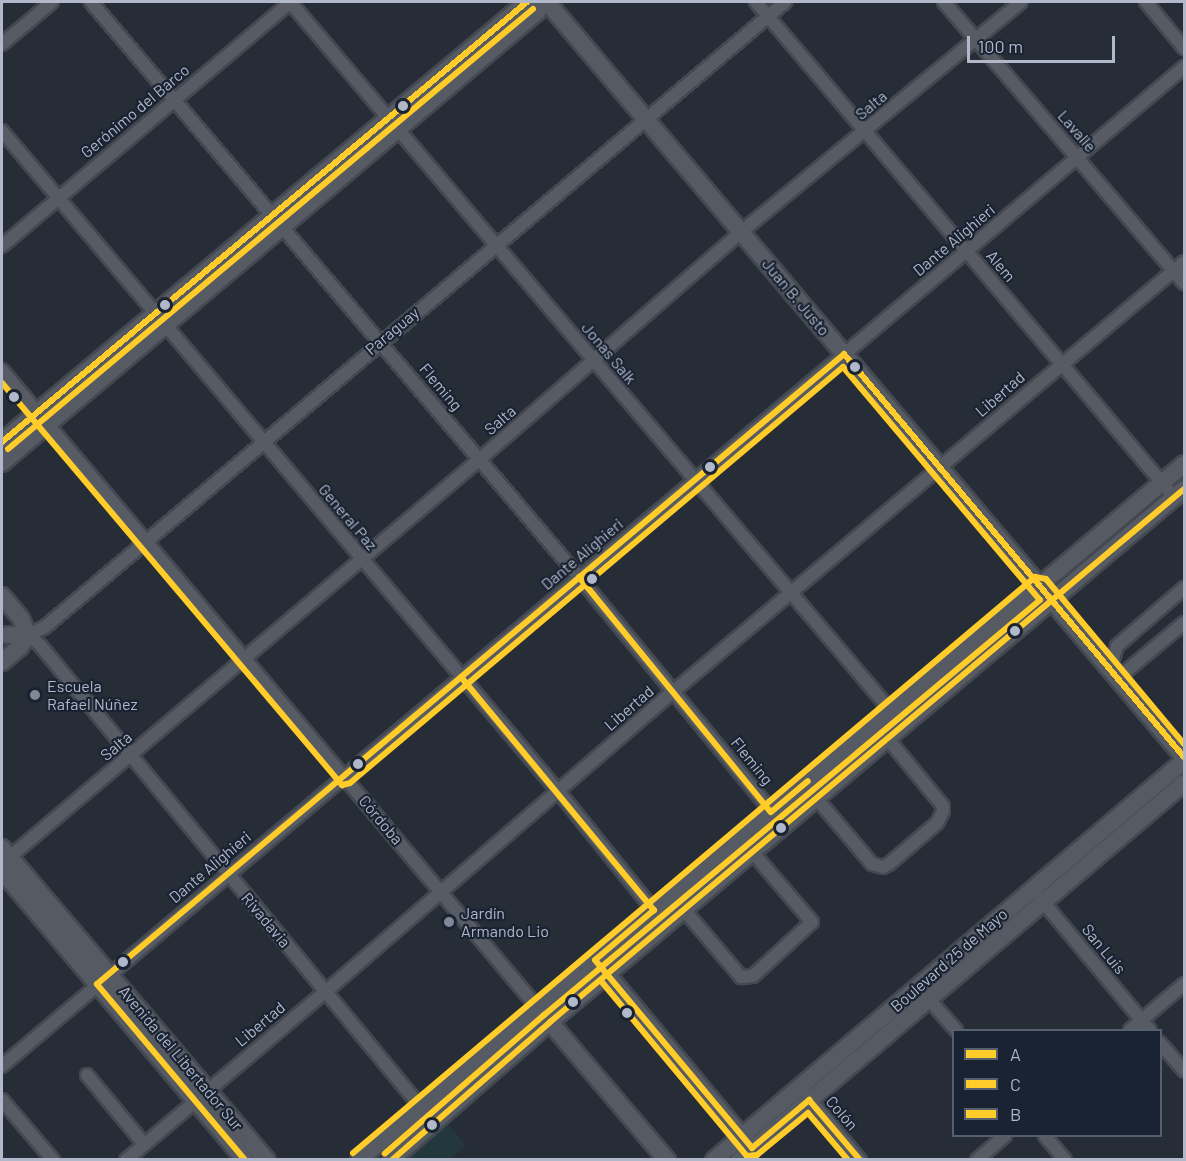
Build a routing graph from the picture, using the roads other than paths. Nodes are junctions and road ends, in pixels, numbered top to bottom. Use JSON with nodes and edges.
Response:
{"nodes":[{"id":1,"x":52,"y":2,"type":"edge"},
{"id":2,"x":91,"y":2,"type":"edge"},
{"id":3,"x":290,"y":2,"type":"edge"},
{"id":4,"x":528,"y":2,"type":"edge"},
{"id":5,"x":542,"y":2,"type":"edge"},
{"id":6,"x":547,"y":2,"type":"edge"},
{"id":7,"x":756,"y":2,"type":"edge"},
{"id":8,"x":785,"y":2,"type":"edge"},
{"id":9,"x":944,"y":2,"type":"edge"},
{"id":10,"x":1021,"y":2,"type":"edge"},
{"id":11,"x":1146,"y":2,"type":"edge"},
{"id":12,"x":768,"y":16,"type":"junction"},
{"id":13,"x":975,"y":39,"type":"junction"},
{"id":14,"x":2,"y":44,"type":"edge"},
{"id":15,"x":1185,"y":48,"type":"edge"},
{"id":16,"x":1185,"y":67,"type":"edge"},
{"id":17,"x":175,"y":99,"type":"junction"},
{"id":18,"x":646,"y":119,"type":"junction"},
{"id":19,"x":393,"y":124,"type":"junction"},
{"id":20,"x":2,"y":131,"type":"edge"},
{"id":21,"x":865,"y":131,"type":"junction"},
{"id":22,"x":1077,"y":156,"type":"junction"},
{"id":23,"x":58,"y":197,"type":"junction"},
{"id":24,"x":278,"y":221,"type":"junction"},
{"id":25,"x":741,"y":232,"type":"junction"},
{"id":26,"x":496,"y":245,"type":"junction"},
{"id":27,"x":2,"y":246,"type":"edge"},
{"id":28,"x":967,"y":251,"type":"junction"},
{"id":29,"x":1185,"y":262,"type":"edge"},
{"id":30,"x":1174,"y":270,"type":"junction"},
{"id":31,"x":1185,"y":283,"type":"edge"},
{"id":32,"x":161,"y":319,"type":"junction"},
{"id":33,"x":381,"y":341,"type":"junction"},
{"id":34,"x":844,"y":354,"type":"junction"},
{"id":35,"x":594,"y":361,"type":"junction"},
{"id":36,"x":1061,"y":363,"type":"junction"},
{"id":37,"x":2,"y":370,"type":"edge"},
{"id":38,"x":42,"y":419,"type":"junction"},
{"id":39,"x":262,"y":441,"type":"junction"},
{"id":40,"x":2,"y":442,"type":"edge"},
{"id":41,"x":480,"y":459,"type":"junction"},
{"id":42,"x":2,"y":464,"type":"edge"},
{"id":43,"x":1185,"y":464,"type":"edge"},
{"id":44,"x":940,"y":467,"type":"junction"},
{"id":45,"x":695,"y":480,"type":"junction"},
{"id":46,"x":1162,"y":483,"type":"junction"},
{"id":47,"x":1179,"y":493,"type":"edge"},
{"id":48,"x":145,"y":541,"type":"junction"},
{"id":49,"x":362,"y":560,"type":"junction"},
{"id":50,"x":579,"y":577,"type":"junction"},
{"id":51,"x":1039,"y":585,"type":"junction"},
{"id":52,"x":1185,"y":588,"type":"edge"},
{"id":53,"x":790,"y":592,"type":"junction"},
{"id":54,"x":2,"y":596,"type":"edge"},
{"id":55,"x":1053,"y":601,"type":"junction"},
{"id":56,"x":1185,"y":623,"type":"edge"},
{"id":57,"x":4,"y":633,"type":"edge"},
{"id":58,"x":28,"y":635,"type":"junction"},
{"id":59,"x":244,"y":658,"type":"junction"},
{"id":60,"x":2,"y":662,"type":"edge"},
{"id":61,"x":1114,"y":673,"type":"junction"},
{"id":62,"x":461,"y":677,"type":"junction"},
{"id":63,"x":674,"y":691,"type":"junction"},
{"id":64,"x":891,"y":711,"type":"junction"},
{"id":65,"x":904,"y":726,"type":"junction"},
{"id":66,"x":888,"y":739,"type":"junction"},
{"id":67,"x":131,"y":756,"type":"junction"},
{"id":68,"x":1185,"y":759,"type":"edge"},
{"id":69,"x":344,"y":776,"type":"junction"},
{"id":70,"x":1185,"y":783,"type":"edge"},
{"id":71,"x":558,"y":791,"type":"junction"},
{"id":72,"x":817,"y":799,"type":"junction"},
{"id":73,"x":771,"y":812,"type":"junction"},
{"id":74,"x":784,"y":827,"type":"junction"},
{"id":75,"x":1117,"y":830,"type":"junction"},
{"id":76,"x":753,"y":852,"type":"junction"},
{"id":77,"x":3,"y":860,"type":"edge"},
{"id":78,"x":227,"y":874,"type":"junction"},
{"id":79,"x":441,"y":892,"type":"junction"},
{"id":80,"x":1037,"y":895,"type":"junction"},
{"id":81,"x":654,"y":910,"type":"junction"},
{"id":82,"x":685,"y":911,"type":"junction"},
{"id":83,"x":667,"y":927,"type":"junction"},
{"id":84,"x":595,"y":960,"type":"junction"},
{"id":85,"x":608,"y":975,"type":"junction"},
{"id":86,"x":103,"y":979,"type":"junction"},
{"id":87,"x":1185,"y":984,"type":"edge"},
{"id":88,"x":326,"y":992,"type":"junction"},
{"id":89,"x":924,"y":993,"type":"junction"},
{"id":90,"x":538,"y":1008,"type":"junction"},
{"id":91,"x":550,"y":1022,"type":"junction"},
{"id":92,"x":1146,"y":1026,"type":"edge"},
{"id":93,"x":955,"y":1029,"type":"edge"},
{"id":94,"x":1162,"y":1044,"type":"edge"},
{"id":95,"x":2,"y":1066,"type":"edge"},
{"id":96,"x":1185,"y":1071,"type":"edge"},
{"id":97,"x":87,"y":1075,"type":"dead end"},
{"id":98,"x":208,"y":1089,"type":"junction"},
{"id":99,"x":804,"y":1094,"type":"junction"},
{"id":100,"x":2,"y":1100,"type":"edge"},
{"id":101,"x":195,"y":1100,"type":"junction"},
{"id":102,"x":421,"y":1108,"type":"junction"},
{"id":103,"x":434,"y":1123,"type":"junction"},
{"id":104,"x":1004,"y":1137,"type":"edge"},
{"id":105,"x":1046,"y":1137,"type":"edge"},
{"id":106,"x":747,"y":1142,"type":"junction"},
{"id":107,"x":144,"y":1144,"type":"junction"},
{"id":108,"x":52,"y":1160,"type":"edge"},
{"id":109,"x":126,"y":1160,"type":"edge"},
{"id":110,"x":245,"y":1160,"type":"edge"},
{"id":111,"x":267,"y":1160,"type":"edge"},
{"id":112,"x":359,"y":1160,"type":"edge"},
{"id":113,"x":392,"y":1160,"type":"edge"},
{"id":114,"x":667,"y":1160,"type":"edge"},
{"id":115,"x":714,"y":1160,"type":"edge"},
{"id":116,"x":739,"y":1160,"type":"edge"},
{"id":117,"x":860,"y":1160,"type":"edge"},
{"id":118,"x":977,"y":1160,"type":"edge"},
{"id":119,"x":1065,"y":1160,"type":"edge"}],
"edges":[{"from":1,"to":14,"type":"street"},
{"from":2,"to":17,"type":"street","name":"Fleming"},
{"from":3,"to":17,"type":"street","name":"Gerónimo del Barco"},
{"from":3,"to":19,"type":"street","name":"Jonas Salk"},
{"from":4,"to":19,"type":"main road"},
{"from":5,"to":19,"type":"main road"},
{"from":6,"to":18,"type":"main road","name":"Juan B. Justo"},
{"from":7,"to":12,"type":"street","name":"Alem"},
{"from":8,"to":12,"type":"street","name":"Paraguay"},
{"from":9,"to":13,"type":"street","name":"Lavalle"},
{"from":10,"to":13,"type":"street","name":"Salta"},
{"from":11,"to":15,"type":"street"},
{"from":12,"to":18,"type":"street","name":"Paraguay"},
{"from":12,"to":21,"type":"street","name":"Alem"},
{"from":13,"to":21,"type":"street","name":"Salta"},
{"from":13,"to":22,"type":"street","name":"Lavalle"},
{"from":16,"to":22,"type":"street","name":"Dante Alighieri"},
{"from":17,"to":23,"type":"street","name":"Gerónimo del Barco"},
{"from":17,"to":24,"type":"street","name":"Fleming"},
{"from":18,"to":25,"type":"main road","name":"Juan B. Justo"},
{"from":18,"to":26,"type":"street","name":"Paraguay"},
{"from":19,"to":24,"type":"main road"},
{"from":19,"to":26,"type":"street","name":"Jonas Salk"},
{"from":20,"to":23,"type":"street","name":"General Paz"},
{"from":21,"to":25,"type":"street","name":"Salta"},
{"from":21,"to":28,"type":"street","name":"Alem"},
{"from":22,"to":28,"type":"street","name":"Dante Alighieri"},
{"from":22,"to":30,"type":"street","name":"Lavalle"},
{"from":23,"to":27,"type":"street","name":"Gerónimo del Barco"},
{"from":23,"to":32,"type":"street","name":"General Paz"},
{"from":24,"to":32,"type":"main road"},
{"from":24,"to":33,"type":"street","name":"Fleming"},
{"from":25,"to":34,"type":"main road","name":"Juan B. Justo"},
{"from":25,"to":35,"type":"street","name":"Salta"},
{"from":26,"to":33,"type":"street","name":"Paraguay"},
{"from":26,"to":35,"type":"street","name":"Jonas Salk"},
{"from":28,"to":34,"type":"street","name":"Dante Alighieri"},
{"from":28,"to":36,"type":"street","name":"Alem"},
{"from":29,"to":30,"type":"street","name":"Libertad"},
{"from":30,"to":31,"type":"street","name":"Lavalle"},
{"from":30,"to":36,"type":"street","name":"Libertad"},
{"from":32,"to":38,"type":"main road"},
{"from":32,"to":39,"type":"street","name":"General Paz"},
{"from":33,"to":39,"type":"street","name":"Paraguay"},
{"from":33,"to":41,"type":"street","name":"Fleming"},
{"from":34,"to":44,"type":"main road","name":"Juan B. Justo"},
{"from":34,"to":45,"type":"street","name":"Dante Alighieri"},
{"from":35,"to":41,"type":"street","name":"Salta"},
{"from":35,"to":45,"type":"street","name":"Jonas Salk"},
{"from":36,"to":44,"type":"street","name":"Libertad"},
{"from":36,"to":46,"type":"street","name":"Alem"},
{"from":37,"to":38,"type":"street","name":"Córdoba"},
{"from":38,"to":40,"type":"main road"},
{"from":38,"to":42,"type":"main road"},
{"from":38,"to":48,"type":"street","name":"Córdoba"},
{"from":39,"to":48,"type":"street","name":"Paraguay"},
{"from":39,"to":49,"type":"street","name":"General Paz"},
{"from":41,"to":49,"type":"street","name":"Salta"},
{"from":41,"to":50,"type":"street","name":"Fleming"},
{"from":43,"to":46,"type":"main road"},
{"from":44,"to":51,"type":"main road","name":"Juan B. Justo"},
{"from":44,"to":53,"type":"street","name":"Libertad"},
{"from":45,"to":50,"type":"street","name":"Dante Alighieri"},
{"from":45,"to":53,"type":"street","name":"Jonas Salk"},
{"from":46,"to":47,"type":"street","name":"Alem"},
{"from":46,"to":51,"type":"main road"},
{"from":47,"to":55,"type":"main road"},
{"from":48,"to":58,"type":"street","name":"Paraguay"},
{"from":48,"to":59,"type":"street","name":"Córdoba"},
{"from":49,"to":59,"type":"street","name":"Salta"},
{"from":49,"to":62,"type":"street","name":"General Paz"},
{"from":50,"to":62,"type":"street","name":"Dante Alighieri"},
{"from":50,"to":63,"type":"street","name":"Fleming"},
{"from":51,"to":55,"type":"main road","name":"Juan B. Justo"},
{"from":51,"to":64,"type":"main road"},
{"from":52,"to":61,"type":"street"},
{"from":53,"to":63,"type":"street","name":"Libertad"},
{"from":53,"to":64,"type":"street","name":"Jonas Salk"},
{"from":54,"to":58,"type":"main road","name":"Rivadavia"},
{"from":55,"to":61,"type":"main road","name":"Juan B. Justo"},
{"from":55,"to":65,"type":"main road"},
{"from":56,"to":61,"type":"street"},
{"from":57,"to":58,"type":"main road"},
{"from":58,"to":60,"type":"main road","name":"Paraguay"},
{"from":58,"to":67,"type":"street","name":"Rivadavia"},
{"from":59,"to":67,"type":"street","name":"Salta"},
{"from":59,"to":69,"type":"street","name":"Córdoba"},
{"from":61,"to":68,"type":"main road","name":"Juan B. Justo"},
{"from":62,"to":69,"type":"street","name":"Dante Alighieri"},
{"from":62,"to":71,"type":"street","name":"General Paz"},
{"from":63,"to":71,"type":"street","name":"Libertad"},
{"from":63,"to":73,"type":"street","name":"Fleming"},
{"from":64,"to":65,"type":"street","name":"Jonas Salk"},
{"from":64,"to":73,"type":"main road"},
{"from":65,"to":66,"type":"main road"},
{"from":66,"to":72,"type":"main road"},
{"from":66,"to":72,"type":"street"},
{"from":67,"to":77,"type":"street","name":"Salta"},
{"from":67,"to":78,"type":"street","name":"Rivadavia"},
{"from":68,"to":75,"type":"main road","name":"Boulevard 25 de Mayo"},
{"from":69,"to":78,"type":"street","name":"Dante Alighieri"},
{"from":69,"to":79,"type":"street","name":"Córdoba"},
{"from":70,"to":75,"type":"main road","name":"Boulevard 25 de Mayo"},
{"from":71,"to":79,"type":"street","name":"Libertad"},
{"from":71,"to":81,"type":"street","name":"General Paz"},
{"from":72,"to":74,"type":"main road"},
{"from":73,"to":74,"type":"street","name":"Fleming"},
{"from":73,"to":81,"type":"main road"},
{"from":74,"to":76,"type":"main road"},
{"from":75,"to":80,"type":"main road","name":"Boulevard 25 de Mayo"},
{"from":76,"to":82,"type":"main road"},
{"from":76,"to":82,"type":"street"},
{"from":77,"to":86,"type":"main road","name":"Avenida del Libertador Sur"},
{"from":78,"to":86,"type":"street","name":"Dante Alighieri"},
{"from":78,"to":88,"type":"street","name":"Rivadavia"},
{"from":79,"to":88,"type":"street","name":"Libertad"},
{"from":79,"to":90,"type":"street","name":"Córdoba"},
{"from":80,"to":89,"type":"main road","name":"Boulevard 25 de Mayo"},
{"from":80,"to":92,"type":"street","name":"San Luis"},
{"from":81,"to":83,"type":"street","name":"General Paz"},
{"from":81,"to":84,"type":"main road"},
{"from":82,"to":83,"type":"main road"},
{"from":83,"to":85,"type":"main road"},
{"from":84,"to":85,"type":"main road"},
{"from":84,"to":90,"type":"main road"},
{"from":85,"to":91,"type":"main road"},
{"from":85,"to":106,"type":"main road"},
{"from":86,"to":95,"type":"street","name":"Dante Alighieri"},
{"from":86,"to":98,"type":"main road","name":"Avenida del Libertador Sur"},
{"from":86,"to":101,"type":"main road","name":"Avenida del Libertador Sur"},
{"from":87,"to":92,"type":"street"},
{"from":88,"to":98,"type":"street","name":"Libertad"},
{"from":88,"to":102,"type":"street","name":"Rivadavia"},
{"from":89,"to":93,"type":"street"},
{"from":89,"to":99,"type":"main road","name":"Boulevard 25 de Mayo"},
{"from":90,"to":91,"type":"main road","name":"Córdoba"},
{"from":90,"to":102,"type":"main road"},
{"from":91,"to":103,"type":"main road"},
{"from":91,"to":114,"type":"main road","name":"Córdoba"},
{"from":94,"to":96,"type":"street"},
{"from":97,"to":107,"type":"street"},
{"from":98,"to":101,"type":"street","name":"Libertad"},
{"from":98,"to":111,"type":"main road","name":"Avenida del Libertador Sur"},
{"from":99,"to":106,"type":"main road","name":"Boulevard 25 de Mayo"},
{"from":99,"to":117,"type":"street","name":"Colón"},
{"from":100,"to":108,"type":"street"},
{"from":101,"to":107,"type":"street","name":"Libertad"},
{"from":101,"to":110,"type":"main road","name":"Avenida del Libertador Sur"},
{"from":102,"to":103,"type":"street","name":"Rivadavia"},
{"from":102,"to":112,"type":"main road"},
{"from":103,"to":113,"type":"main road"},
{"from":104,"to":118,"type":"street"},
{"from":105,"to":119,"type":"street"},
{"from":106,"to":115,"type":"main road","name":"Boulevard 25 de Mayo"},
{"from":106,"to":116,"type":"main road","name":"Boulevard 25 de Mayo"},
{"from":107,"to":109,"type":"street","name":"Libertad"}]}
